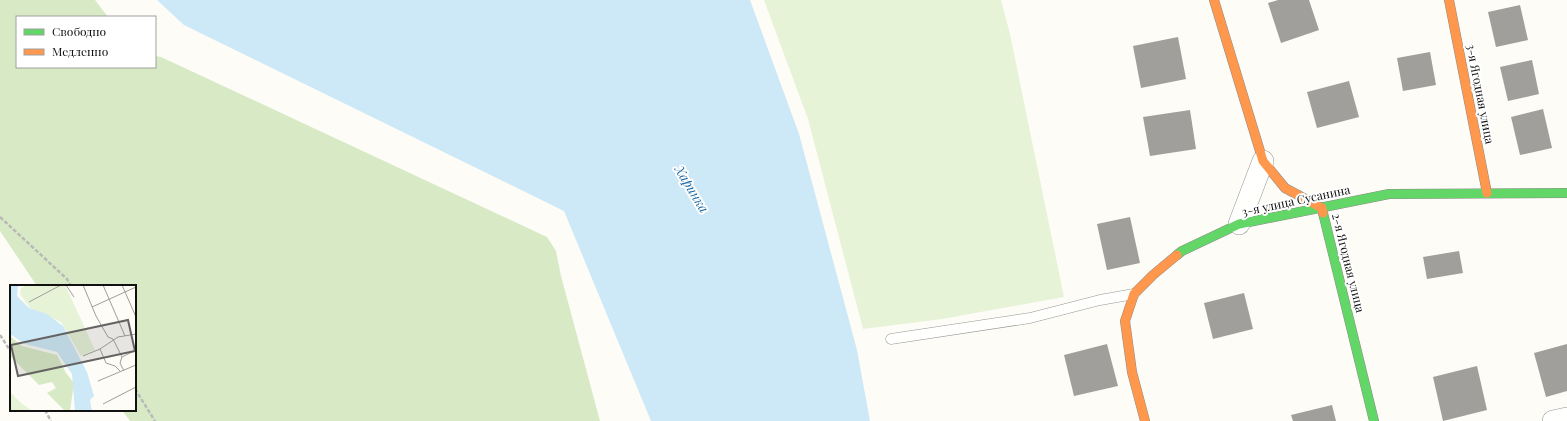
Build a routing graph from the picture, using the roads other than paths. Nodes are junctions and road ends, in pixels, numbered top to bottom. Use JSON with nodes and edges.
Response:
{"nodes":[{"id":1,"x":1214,"y":0,"type":"edge"},
{"id":2,"x":1449,"y":0,"type":"edge"},
{"id":3,"x":1263,"y":161,"type":"junction"},
{"id":4,"x":1488,"y":193,"type":"junction"},
{"id":5,"x":1567,"y":193,"type":"edge"},
{"id":6,"x":1322,"y":208,"type":"junction"},
{"id":7,"x":1239,"y":224,"type":"junction"},
{"id":8,"x":1134,"y":294,"type":"junction"},
{"id":9,"x":890,"y":339,"type":"dead end"},
{"id":10,"x":1567,"y":418,"type":"edge"},
{"id":11,"x":1145,"y":421,"type":"edge"},
{"id":12,"x":1374,"y":421,"type":"edge"},
{"id":13,"x":1553,"y":421,"type":"edge"}],
"edges":[{"from":1,"to":3,"type":"street","name":"2-я Ягодная улица"},
{"from":2,"to":4,"type":"street","name":"3-я Ягодная улица"},
{"from":3,"to":6,"type":"street","name":"2-я Ягодная улица"},
{"from":3,"to":7,"type":"street"},
{"from":4,"to":5,"type":"street","name":"3-я улица Сусанина"},
{"from":4,"to":6,"type":"street","name":"3-я улица Сусанина"},
{"from":6,"to":7,"type":"street","name":"3-я улица Сусанина"},
{"from":6,"to":12,"type":"street","name":"2-я Ягодная улица"},
{"from":7,"to":8,"type":"street","name":"3-я улица Сусанина"},
{"from":8,"to":9,"type":"lane"},
{"from":8,"to":11,"type":"street","name":"3-я улица Сусанина"},
{"from":10,"to":13,"type":"street"}]}
